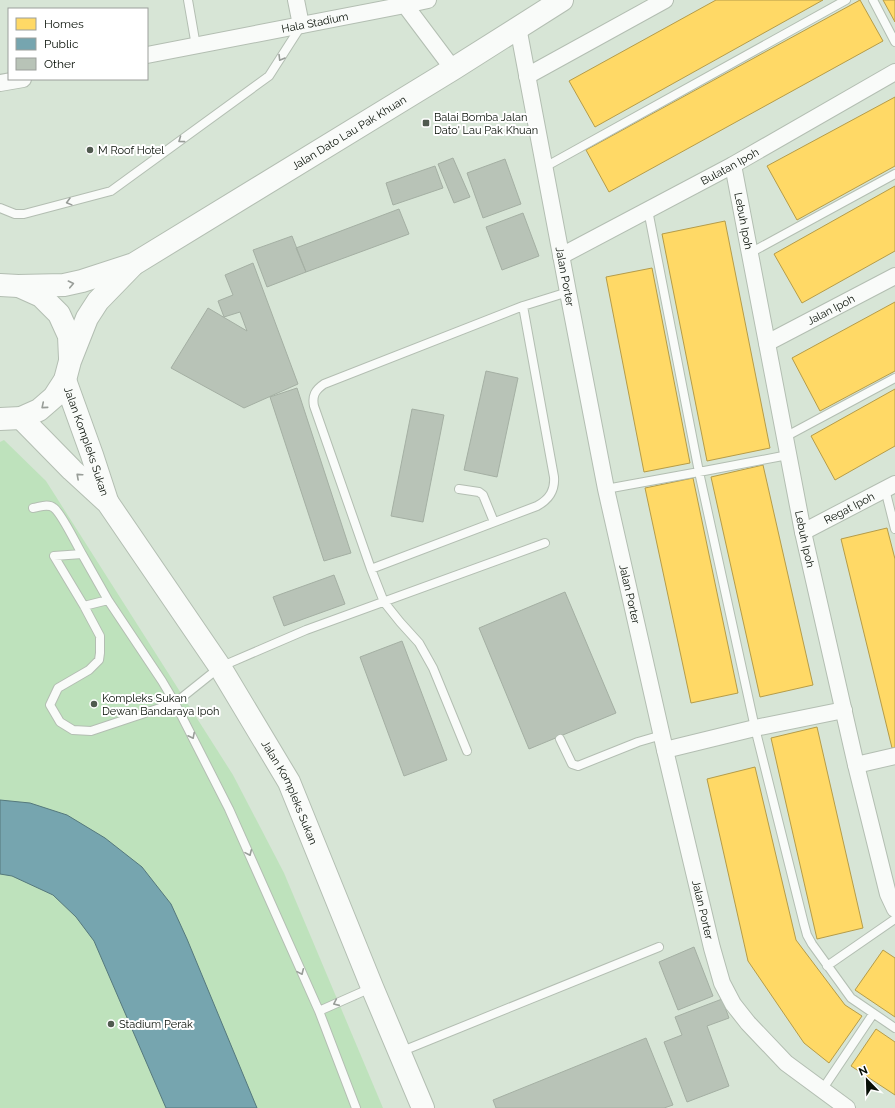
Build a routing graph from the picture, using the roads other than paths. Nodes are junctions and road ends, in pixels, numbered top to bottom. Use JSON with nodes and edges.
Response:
{"nodes":[{"id":1,"x":188,"y":0,"type":"edge"},
{"id":2,"x":296,"y":0,"type":"edge"},
{"id":3,"x":428,"y":0,"type":"edge"},
{"id":4,"x":561,"y":0,"type":"edge"},
{"id":5,"x":665,"y":0,"type":"edge"},
{"id":6,"x":846,"y":0,"type":"edge"},
{"id":7,"x":873,"y":0,"type":"edge"},
{"id":8,"x":405,"y":5,"type":"junction"},
{"id":9,"x":301,"y":25,"type":"junction"},
{"id":10,"x":518,"y":27,"type":"junction"},
{"id":11,"x":895,"y":42,"type":"edge"},
{"id":12,"x":196,"y":46,"type":"junction"},
{"id":13,"x":148,"y":55,"type":"edge"},
{"id":14,"x":453,"y":69,"type":"junction"},
{"id":15,"x":895,"y":72,"type":"edge"},
{"id":16,"x":527,"y":76,"type":"junction"},
{"id":17,"x":17,"y":80,"type":"edge"},
{"id":18,"x":0,"y":83,"type":"edge"},
{"id":19,"x":733,"y":165,"type":"junction"},
{"id":20,"x":545,"y":167,"type":"junction"},
{"id":21,"x":895,"y":174,"type":"edge"},
{"id":22,"x":0,"y":208,"type":"edge"},
{"id":23,"x":648,"y":210,"type":"junction"},
{"id":24,"x":750,"y":253,"type":"junction"},
{"id":25,"x":561,"y":256,"type":"junction"},
{"id":26,"x":134,"y":264,"type":"junction"},
{"id":27,"x":895,"y":276,"type":"edge"},
{"id":28,"x":9,"y":286,"type":"edge"},
{"id":29,"x":568,"y":292,"type":"junction"},
{"id":30,"x":523,"y":306,"type":"junction"},
{"id":31,"x":767,"y":343,"type":"junction"},
{"id":32,"x":68,"y":371,"type":"junction"},
{"id":33,"x":895,"y":378,"type":"edge"},
{"id":34,"x":10,"y":418,"type":"edge"},
{"id":35,"x":785,"y":437,"type":"junction"},
{"id":36,"x":788,"y":455,"type":"junction"},
{"id":37,"x":699,"y":472,"type":"junction"},
{"id":38,"x":890,"y":486,"type":"edge"},
{"id":39,"x":459,"y":489,"type":"dead end"},
{"id":40,"x":606,"y":489,"type":"junction"},
{"id":41,"x":108,"y":503,"type":"junction"},
{"id":42,"x":33,"y":508,"type":"dead end"},
{"id":43,"x":494,"y":522,"type":"junction"},
{"id":44,"x":895,"y":529,"type":"edge"},
{"id":45,"x":803,"y":532,"type":"junction"},
{"id":46,"x":545,"y":543,"type":"dead end"},
{"id":47,"x":82,"y":554,"type":"junction"},
{"id":48,"x":371,"y":569,"type":"junction"},
{"id":49,"x":108,"y":600,"type":"junction"},
{"id":50,"x":384,"y":602,"type":"junction"},
{"id":51,"x":84,"y":606,"type":"junction"},
{"id":52,"x":220,"y":667,"type":"junction"},
{"id":53,"x":175,"y":703,"type":"junction"},
{"id":54,"x":844,"y":710,"type":"junction"},
{"id":55,"x":755,"y":728,"type":"junction"},
{"id":56,"x":560,"y":739,"type":"dead end"},
{"id":57,"x":663,"y":742,"type":"junction"},
{"id":58,"x":467,"y":751,"type":"dead end"},
{"id":59,"x":895,"y":756,"type":"edge"},
{"id":60,"x":856,"y":765,"type":"junction"},
{"id":61,"x":895,"y":909,"type":"edge"},
{"id":62,"x":895,"y":919,"type":"edge"},
{"id":63,"x":659,"y":946,"type":"dead end"},
{"id":64,"x":827,"y":966,"type":"junction"},
{"id":65,"x":372,"y":987,"type":"junction"},
{"id":66,"x":319,"y":1011,"type":"junction"},
{"id":67,"x":874,"y":1014,"type":"junction"},
{"id":68,"x":895,"y":1028,"type":"edge"},
{"id":69,"x":399,"y":1052,"type":"junction"},
{"id":70,"x":822,"y":1090,"type":"junction"},
{"id":71,"x":356,"y":1108,"type":"edge"},
{"id":72,"x":423,"y":1108,"type":"edge"},
{"id":73,"x":848,"y":1108,"type":"edge"}],
"edges":[{"from":1,"to":12,"type":"lane"},
{"from":2,"to":9,"type":"street"},
{"from":3,"to":8,"type":"street","name":"Hala Stadium"},
{"from":4,"to":10,"type":"main road","name":"Jalan Dato Lau Pak Khuan"},
{"from":5,"to":16,"type":"street"},
{"from":6,"to":20,"type":"lane"},
{"from":7,"to":11,"type":"lane"},
{"from":8,"to":9,"type":"street","name":"Hala Stadium"},
{"from":8,"to":14,"type":"street"},
{"from":9,"to":12,"type":"street","name":"Hala Stadium"},
{"from":9,"to":22,"type":"lane","one_way":true},
{"from":10,"to":14,"type":"main road","name":"Jalan Dato Lau Pak Khuan"},
{"from":10,"to":16,"type":"street","name":"Jalan Porter"},
{"from":12,"to":13,"type":"street","name":"Hala Stadium"},
{"from":14,"to":26,"type":"main road","name":"Jalan Dato Lau Pak Khuan"},
{"from":15,"to":19,"type":"street","name":"Bulatan Ipoh"},
{"from":16,"to":20,"type":"street","name":"Jalan Porter"},
{"from":17,"to":18,"type":"street"},
{"from":19,"to":23,"type":"street","name":"Bulatan Ipoh"},
{"from":19,"to":24,"type":"street","name":"Lebuh Ipoh"},
{"from":20,"to":25,"type":"street","name":"Jalan Porter"},
{"from":21,"to":24,"type":"lane"},
{"from":23,"to":25,"type":"street","name":"Bulatan Ipoh"},
{"from":23,"to":37,"type":"lane"},
{"from":24,"to":31,"type":"street","name":"Lebuh Ipoh"},
{"from":25,"to":29,"type":"street","name":"Jalan Porter"},
{"from":28,"to":26,"type":"main road","one_way":true},
{"from":26,"to":32,"type":"main road"},
{"from":27,"to":31,"type":"street","name":"Jalan Ipoh"},
{"from":28,"to":32,"type":"main road","name":"Jalan Kompleks Sukan"},
{"from":29,"to":30,"type":"lane"},
{"from":29,"to":40,"type":"street","name":"Jalan Porter"},
{"from":30,"to":43,"type":"lane"},
{"from":30,"to":48,"type":"lane"},
{"from":31,"to":35,"type":"street","name":"Lebuh Ipoh"},
{"from":32,"to":34,"type":"main road","one_way":true},
{"from":32,"to":41,"type":"main road","name":"Jalan Kompleks Sukan"},
{"from":33,"to":35,"type":"lane"},
{"from":41,"to":34,"type":"main road","name":"Jalan Kompleks Sukan","one_way":true},
{"from":35,"to":36,"type":"street","name":"Lebuh Ipoh"},
{"from":36,"to":37,"type":"lane"},
{"from":36,"to":45,"type":"street","name":"Lebuh Ipoh"},
{"from":37,"to":40,"type":"lane"},
{"from":37,"to":55,"type":"lane"},
{"from":38,"to":44,"type":"lane"},
{"from":38,"to":45,"type":"street","name":"Regat Ipoh"},
{"from":39,"to":43,"type":"lane"},
{"from":40,"to":57,"type":"street","name":"Jalan Porter"},
{"from":41,"to":52,"type":"main road","name":"Jalan Kompleks Sukan"},
{"from":42,"to":47,"type":"lane"},
{"from":43,"to":48,"type":"lane"},
{"from":45,"to":54,"type":"street","name":"Lebuh Ipoh"},
{"from":46,"to":50,"type":"lane"},
{"from":47,"to":49,"type":"lane"},
{"from":47,"to":51,"type":"lane"},
{"from":48,"to":50,"type":"lane"},
{"from":49,"to":51,"type":"lane"},
{"from":49,"to":53,"type":"lane"},
{"from":50,"to":52,"type":"lane"},
{"from":50,"to":58,"type":"lane"},
{"from":51,"to":53,"type":"lane"},
{"from":52,"to":53,"type":"lane"},
{"from":52,"to":65,"type":"main road","name":"Jalan Kompleks Sukan"},
{"from":53,"to":66,"type":"lane","one_way":true},
{"from":54,"to":55,"type":"street"},
{"from":54,"to":60,"type":"street","name":"Lebuh Ipoh"},
{"from":55,"to":57,"type":"street"},
{"from":55,"to":64,"type":"lane"},
{"from":56,"to":57,"type":"lane"},
{"from":57,"to":70,"type":"street","name":"Jalan Porter"},
{"from":59,"to":60,"type":"street"},
{"from":60,"to":61,"type":"street","name":"Lebuh Ipoh"},
{"from":62,"to":64,"type":"lane"},
{"from":63,"to":69,"type":"lane"},
{"from":64,"to":67,"type":"lane"},
{"from":65,"to":66,"type":"lane","one_way":true},
{"from":65,"to":69,"type":"main road","name":"Jalan Kompleks Sukan"},
{"from":66,"to":71,"type":"lane"},
{"from":67,"to":68,"type":"lane"},
{"from":67,"to":70,"type":"lane"},
{"from":69,"to":72,"type":"main road","name":"Jalan Kompleks Sukan"},
{"from":70,"to":73,"type":"street","name":"Jalan Porter"}]}
